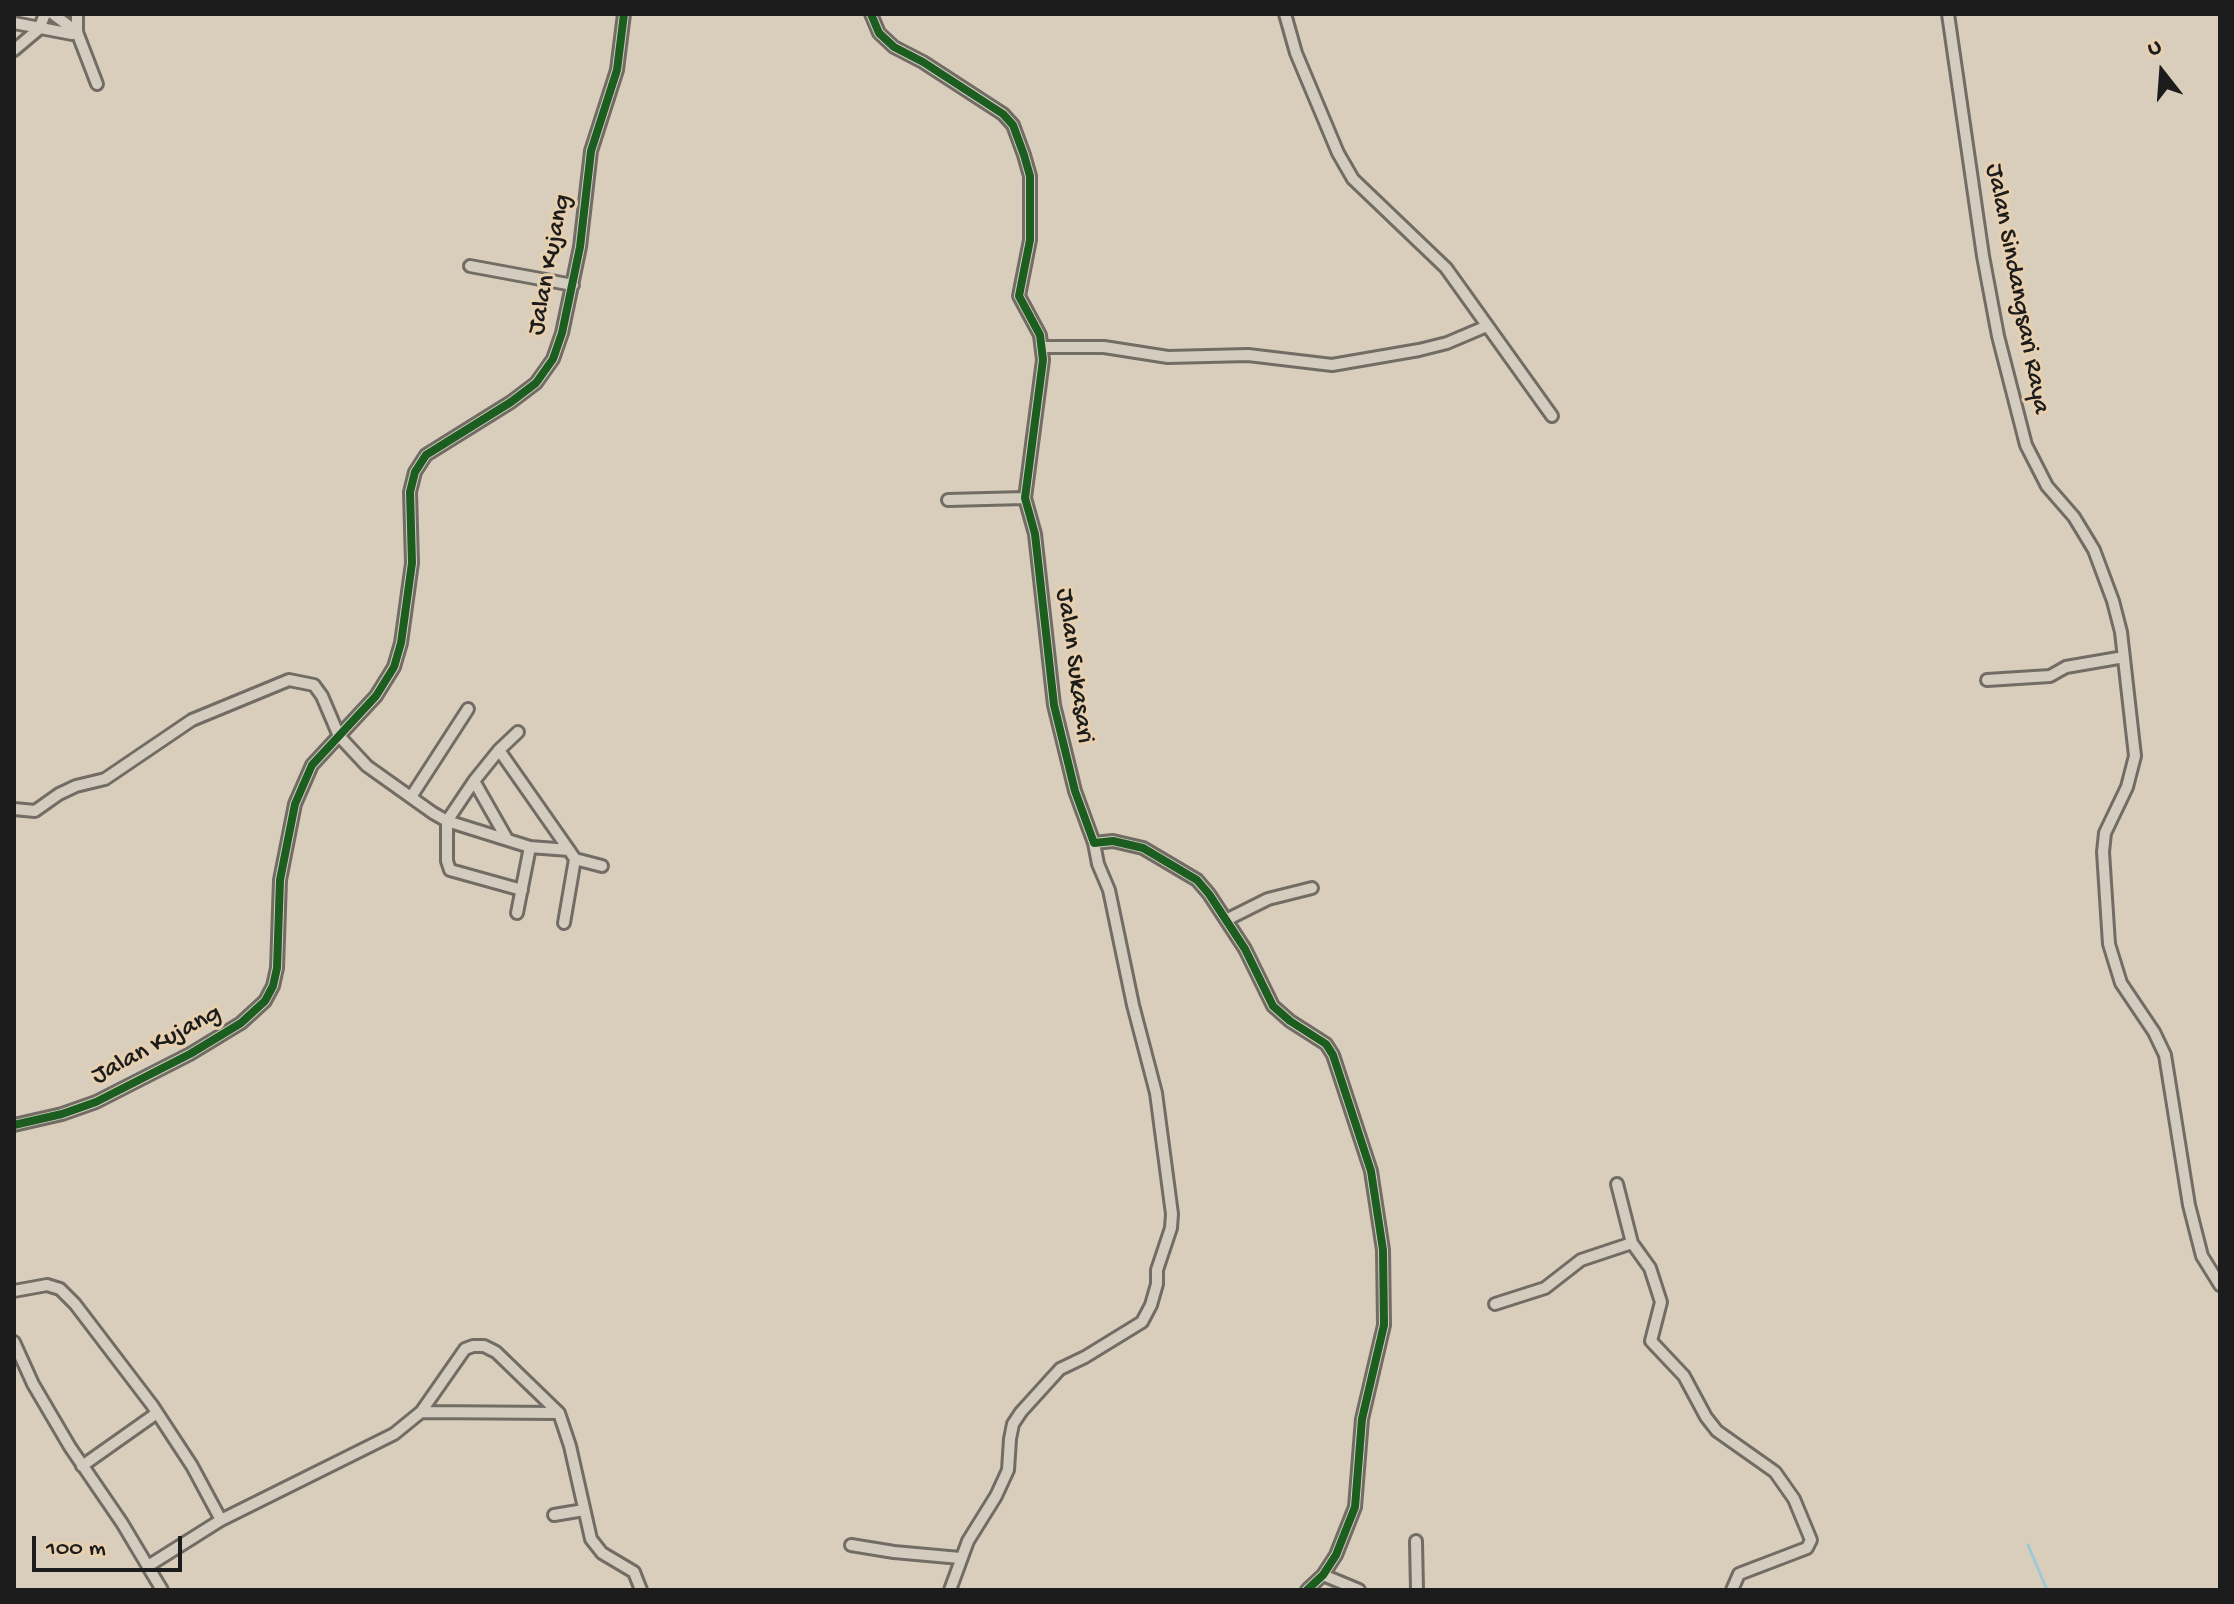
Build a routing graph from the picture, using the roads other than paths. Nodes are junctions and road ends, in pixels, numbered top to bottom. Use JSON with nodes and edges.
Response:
{"nodes":[{"id":1,"x":45,"y":14,"type":"edge"},
{"id":2,"x":53,"y":14,"type":"edge"},
{"id":3,"x":77,"y":14,"type":"edge"},
{"id":4,"x":624,"y":14,"type":"edge"},
{"id":5,"x":871,"y":14,"type":"edge"},
{"id":6,"x":1285,"y":14,"type":"edge"},
{"id":7,"x":1948,"y":14,"type":"edge"},
{"id":8,"x":14,"y":23,"type":"edge"},
{"id":9,"x":39,"y":29,"type":"junction"},
{"id":10,"x":77,"y":32,"type":"junction"},
{"id":11,"x":14,"y":50,"type":"edge"},
{"id":12,"x":97,"y":84,"type":"dead end"},
{"id":13,"x":470,"y":266,"type":"dead end"},
{"id":14,"x":573,"y":285,"type":"junction"},
{"id":15,"x":1487,"y":326,"type":"junction"},
{"id":16,"x":1043,"y":347,"type":"junction"},
{"id":17,"x":1552,"y":416,"type":"dead end"},
{"id":18,"x":1025,"y":498,"type":"junction"},
{"id":19,"x":948,"y":500,"type":"dead end"},
{"id":20,"x":2124,"y":657,"type":"junction"},
{"id":21,"x":1987,"y":680,"type":"dead end"},
{"id":22,"x":468,"y":709,"type":"dead end"},
{"id":23,"x":518,"y":732,"type":"dead end"},
{"id":24,"x":339,"y":736,"type":"junction"},
{"id":25,"x":499,"y":750,"type":"junction"},
{"id":26,"x":474,"y":781,"type":"junction"},
{"id":27,"x":411,"y":797,"type":"junction"},
{"id":28,"x":14,"y":809,"type":"edge"},
{"id":29,"x":447,"y":821,"type":"junction"},
{"id":30,"x":508,"y":840,"type":"junction"},
{"id":31,"x":1094,"y":843,"type":"junction"},
{"id":32,"x":530,"y":847,"type":"junction"},
{"id":33,"x":572,"y":854,"type":"junction"},
{"id":34,"x":602,"y":866,"type":"dead end"},
{"id":35,"x":1312,"y":888,"type":"dead end"},
{"id":36,"x":522,"y":890,"type":"junction"},
{"id":37,"x":517,"y":913,"type":"dead end"},
{"id":38,"x":1226,"y":920,"type":"junction"},
{"id":39,"x":564,"y":923,"type":"dead end"},
{"id":40,"x":14,"y":1125,"type":"edge"},
{"id":41,"x":1617,"y":1184,"type":"dead end"},
{"id":42,"x":1632,"y":1243,"type":"junction"},
{"id":43,"x":2220,"y":1285,"type":"edge"},
{"id":44,"x":14,"y":1291,"type":"edge"},
{"id":45,"x":1495,"y":1304,"type":"dead end"},
{"id":46,"x":14,"y":1342,"type":"edge"},
{"id":47,"x":421,"y":1412,"type":"junction"},
{"id":48,"x":157,"y":1413,"type":"junction"},
{"id":49,"x":559,"y":1413,"type":"junction"},
{"id":50,"x":82,"y":1466,"type":"junction"},
{"id":51,"x":584,"y":1510,"type":"junction"},
{"id":52,"x":554,"y":1515,"type":"dead end"},
{"id":53,"x":221,"y":1520,"type":"junction"},
{"id":54,"x":1416,"y":1541,"type":"dead end"},
{"id":55,"x":851,"y":1545,"type":"dead end"},
{"id":56,"x":960,"y":1558,"type":"junction"},
{"id":57,"x":148,"y":1566,"type":"junction"},
{"id":58,"x":1323,"y":1575,"type":"junction"},
{"id":59,"x":162,"y":1590,"type":"edge"},
{"id":60,"x":641,"y":1590,"type":"edge"},
{"id":61,"x":950,"y":1590,"type":"edge"},
{"id":62,"x":1307,"y":1590,"type":"edge"},
{"id":63,"x":1359,"y":1590,"type":"edge"},
{"id":64,"x":1417,"y":1590,"type":"edge"},
{"id":65,"x":1732,"y":1590,"type":"edge"}],
"edges":[{"from":1,"to":9,"type":"street"},
{"from":2,"to":10,"type":"street"},
{"from":3,"to":10,"type":"street"},
{"from":4,"to":14,"type":"street","name":"Jalan Kujang"},
{"from":5,"to":16,"type":"street","name":"Jalan Sukasari"},
{"from":6,"to":15,"type":"street"},
{"from":7,"to":20,"type":"street","name":"Jalan Sindangsari Raya"},
{"from":8,"to":9,"type":"street"},
{"from":9,"to":10,"type":"street"},
{"from":9,"to":11,"type":"street"},
{"from":10,"to":12,"type":"street"},
{"from":13,"to":14,"type":"street"},
{"from":14,"to":24,"type":"street","name":"Jalan Kujang"},
{"from":15,"to":16,"type":"street"},
{"from":15,"to":17,"type":"street"},
{"from":16,"to":18,"type":"street","name":"Jalan Sukasari"},
{"from":18,"to":19,"type":"street"},
{"from":18,"to":31,"type":"street","name":"Jalan Sukasari"},
{"from":20,"to":21,"type":"street"},
{"from":20,"to":43,"type":"street","name":"Jalan Sindangsari Raya"},
{"from":22,"to":27,"type":"street"},
{"from":23,"to":25,"type":"street"},
{"from":24,"to":27,"type":"street"},
{"from":24,"to":28,"type":"street"},
{"from":24,"to":40,"type":"street","name":"Jalan Kujang"},
{"from":25,"to":26,"type":"street"},
{"from":25,"to":33,"type":"street"},
{"from":26,"to":29,"type":"street"},
{"from":26,"to":30,"type":"street"},
{"from":27,"to":29,"type":"street"},
{"from":29,"to":30,"type":"street"},
{"from":29,"to":36,"type":"street"},
{"from":30,"to":32,"type":"street"},
{"from":31,"to":38,"type":"street"},
{"from":31,"to":56,"type":"street","name":"Jalan Sukasari"},
{"from":32,"to":33,"type":"street"},
{"from":32,"to":36,"type":"street"},
{"from":33,"to":34,"type":"street"},
{"from":33,"to":39,"type":"street"},
{"from":35,"to":38,"type":"street"},
{"from":36,"to":37,"type":"street"},
{"from":38,"to":58,"type":"street"},
{"from":41,"to":42,"type":"street"},
{"from":42,"to":45,"type":"street"},
{"from":42,"to":65,"type":"street"},
{"from":44,"to":48,"type":"street"},
{"from":46,"to":50,"type":"street"},
{"from":47,"to":49,"type":"street"},
{"from":47,"to":49,"type":"street"},
{"from":47,"to":53,"type":"street"},
{"from":48,"to":50,"type":"street"},
{"from":48,"to":53,"type":"street"},
{"from":49,"to":51,"type":"street"},
{"from":50,"to":57,"type":"street"},
{"from":51,"to":52,"type":"street"},
{"from":51,"to":60,"type":"street"},
{"from":53,"to":57,"type":"street"},
{"from":54,"to":64,"type":"street"},
{"from":55,"to":56,"type":"street"},
{"from":56,"to":61,"type":"street","name":"Jalan Sukasari"},
{"from":57,"to":59,"type":"street"},
{"from":58,"to":62,"type":"street"},
{"from":58,"to":63,"type":"street"}]}
